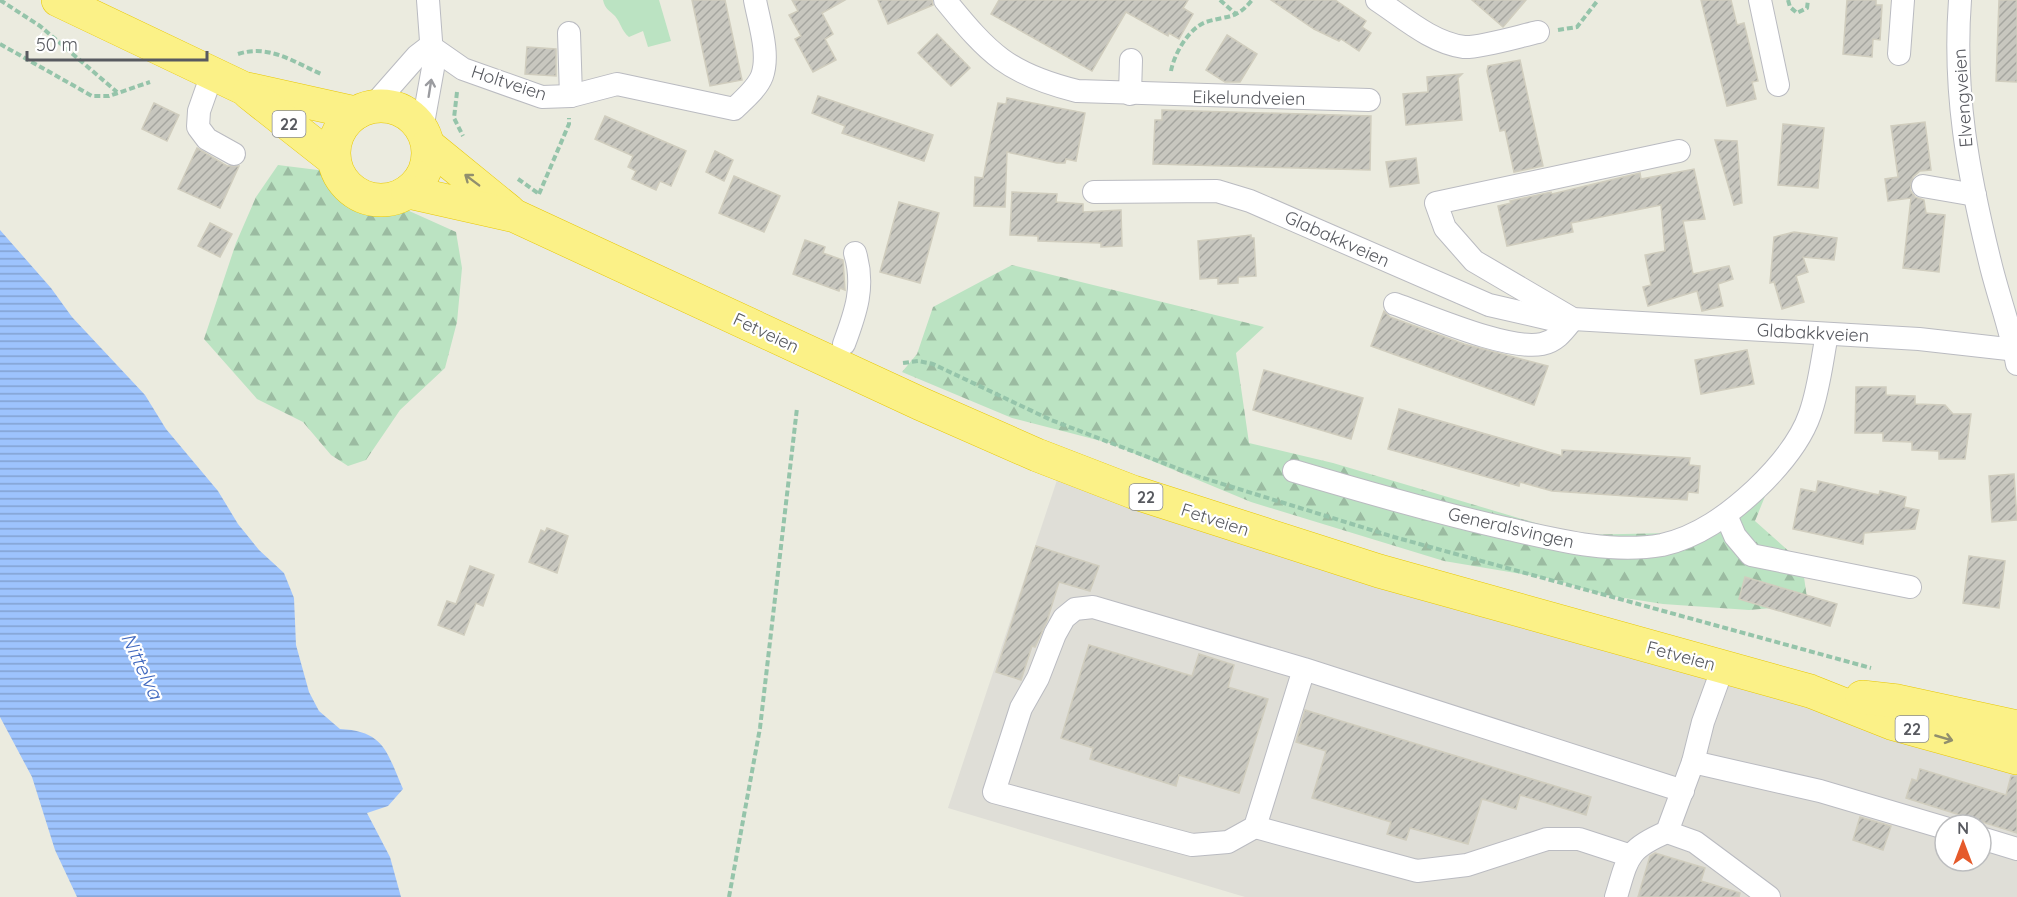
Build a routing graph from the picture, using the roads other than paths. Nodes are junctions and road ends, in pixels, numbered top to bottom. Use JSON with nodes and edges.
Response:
{"nodes":[{"id":1,"x":58,"y":0,"type":"edge"},
{"id":2,"x":428,"y":0,"type":"edge"},
{"id":3,"x":755,"y":0,"type":"edge"},
{"id":4,"x":945,"y":0,"type":"edge"},
{"id":5,"x":1377,"y":0,"type":"edge"},
{"id":6,"x":1760,"y":0,"type":"edge"},
{"id":7,"x":1903,"y":0,"type":"edge"},
{"id":8,"x":1960,"y":0,"type":"edge"},
{"id":9,"x":1406,"y":8,"type":"edge"},
{"id":10,"x":1538,"y":32,"type":"road end"},
{"id":11,"x":569,"y":33,"type":"dead end"},
{"id":12,"x":430,"y":46,"type":"junction"},
{"id":13,"x":1899,"y":54,"type":"dead end"},
{"id":14,"x":1131,"y":60,"type":"dead end"},
{"id":15,"x":212,"y":74,"type":"junction"},
{"id":16,"x":1778,"y":85,"type":"dead end"},
{"id":17,"x":243,"y":88,"type":"junction"},
{"id":18,"x":1130,"y":94,"type":"junction"},
{"id":19,"x":563,"y":97,"type":"junction"},
{"id":20,"x":1369,"y":100,"type":"dead end"},
{"id":21,"x":364,"y":110,"type":"junction"},
{"id":22,"x":425,"y":137,"type":"junction"},
{"id":23,"x":1678,"y":151,"type":"dead end"},
{"id":24,"x":234,"y":154,"type":"dead end"},
{"id":25,"x":334,"y":160,"type":"junction"},
{"id":26,"x":1923,"y":186,"type":"dead end"},
{"id":27,"x":408,"y":192,"type":"junction"},
{"id":28,"x":1095,"y":192,"type":"dead end"},
{"id":29,"x":1975,"y":195,"type":"junction"},
{"id":30,"x":515,"y":216,"type":"junction"},
{"id":31,"x":855,"y":253,"type":"dead end"},
{"id":32,"x":1395,"y":304,"type":"dead end"},
{"id":33,"x":1573,"y":319,"type":"junction"},
{"id":34,"x":1827,"y":334,"type":"junction"},
{"id":35,"x":844,"y":344,"type":"dead end"},
{"id":36,"x":2016,"y":354,"type":"edge"},
{"id":37,"x":1294,"y":471,"type":"dead end"},
{"id":38,"x":1726,"y":515,"type":"junction"},
{"id":39,"x":1910,"y":587,"type":"dead end"},
{"id":40,"x":1723,"y":667,"type":"junction"},
{"id":41,"x":1304,"y":669,"type":"junction"},
{"id":42,"x":1810,"y":691,"type":"junction"},
{"id":43,"x":2017,"y":727,"type":"edge"},
{"id":44,"x":2017,"y":758,"type":"edge"},
{"id":45,"x":1693,"y":762,"type":"junction"},
{"id":46,"x":1683,"y":791,"type":"junction"},
{"id":47,"x":1933,"y":824,"type":"edge"},
{"id":48,"x":1255,"y":827,"type":"junction"},
{"id":49,"x":1667,"y":832,"type":"junction"},
{"id":50,"x":1993,"y":842,"type":"edge"},
{"id":51,"x":2017,"y":849,"type":"edge"},
{"id":52,"x":1628,"y":855,"type":"junction"},
{"id":53,"x":1616,"y":897,"type":"edge"},
{"id":54,"x":1769,"y":897,"type":"edge"}],
"edges":[{"from":1,"to":15,"type":"highway","number":"22"},
{"from":2,"to":12,"type":"street"},
{"from":3,"to":19,"type":"street","name":"Holtveien"},
{"from":4,"to":18,"type":"street","name":"Eikelundveien"},
{"from":5,"to":9,"type":"street"},
{"from":6,"to":16,"type":"street"},
{"from":7,"to":13,"type":"street"},
{"from":8,"to":29,"type":"street","name":"Elvengveien"},
{"from":9,"to":10,"type":"street"},
{"from":11,"to":19,"type":"street"},
{"from":12,"to":19,"type":"street","name":"Holtveien"},
{"from":12,"to":21,"type":"street"},
{"from":22,"to":12,"type":"street","one_way":true},
{"from":14,"to":18,"type":"street"},
{"from":15,"to":17,"type":"highway","number":"22"},
{"from":15,"to":24,"type":"street"},
{"from":17,"to":21,"type":"highway","number":"22"},
{"from":17,"to":25,"type":"highway","number":"22"},
{"from":18,"to":20,"type":"street","name":"Eikelundveien"},
{"from":21,"to":22,"type":"highway","number":"22"},
{"from":21,"to":25,"type":"highway"},
{"from":22,"to":27,"type":"highway"},
{"from":30,"to":22,"type":"highway","name":"Fetveien","number":"22","one_way":true},
{"from":23,"to":33,"type":"street","name":"Glabakkveien"},
{"from":25,"to":27,"type":"highway","number":"22"},
{"from":26,"to":29,"type":"street"},
{"from":27,"to":30,"type":"highway","name":"Fetveien","number":"22"},
{"from":28,"to":33,"type":"street","name":"Glabakkveien"},
{"from":29,"to":36,"type":"street","name":"Elvengveien"},
{"from":30,"to":40,"type":"highway","name":"Fetveien","number":"22"},
{"from":31,"to":35,"type":"street"},
{"from":32,"to":33,"type":"street"},
{"from":33,"to":34,"type":"street","name":"Glabakkveien"},
{"from":34,"to":36,"type":"street","name":"Glabakkveien"},
{"from":34,"to":38,"type":"street","name":"Generalsvingen"},
{"from":37,"to":38,"type":"street","name":"Generalsvingen"},
{"from":38,"to":39,"type":"street"},
{"from":40,"to":42,"type":"highway","name":"Fetveien","number":"22"},
{"from":40,"to":45,"type":"street"},
{"from":41,"to":46,"type":"street"},
{"from":41,"to":48,"type":"street"},
{"from":41,"to":48,"type":"street"},
{"from":42,"to":43,"type":"highway","name":"Fetveien","number":"22"},
{"from":42,"to":44,"type":"highway","name":"Fetveien","number":"22","one_way":true},
{"from":45,"to":46,"type":"street"},
{"from":45,"to":47,"type":"street"},
{"from":46,"to":49,"type":"street"},
{"from":48,"to":52,"type":"street"},
{"from":49,"to":52,"type":"street"},
{"from":49,"to":54,"type":"street"},
{"from":50,"to":51,"type":"street"},
{"from":52,"to":53,"type":"street"}]}
